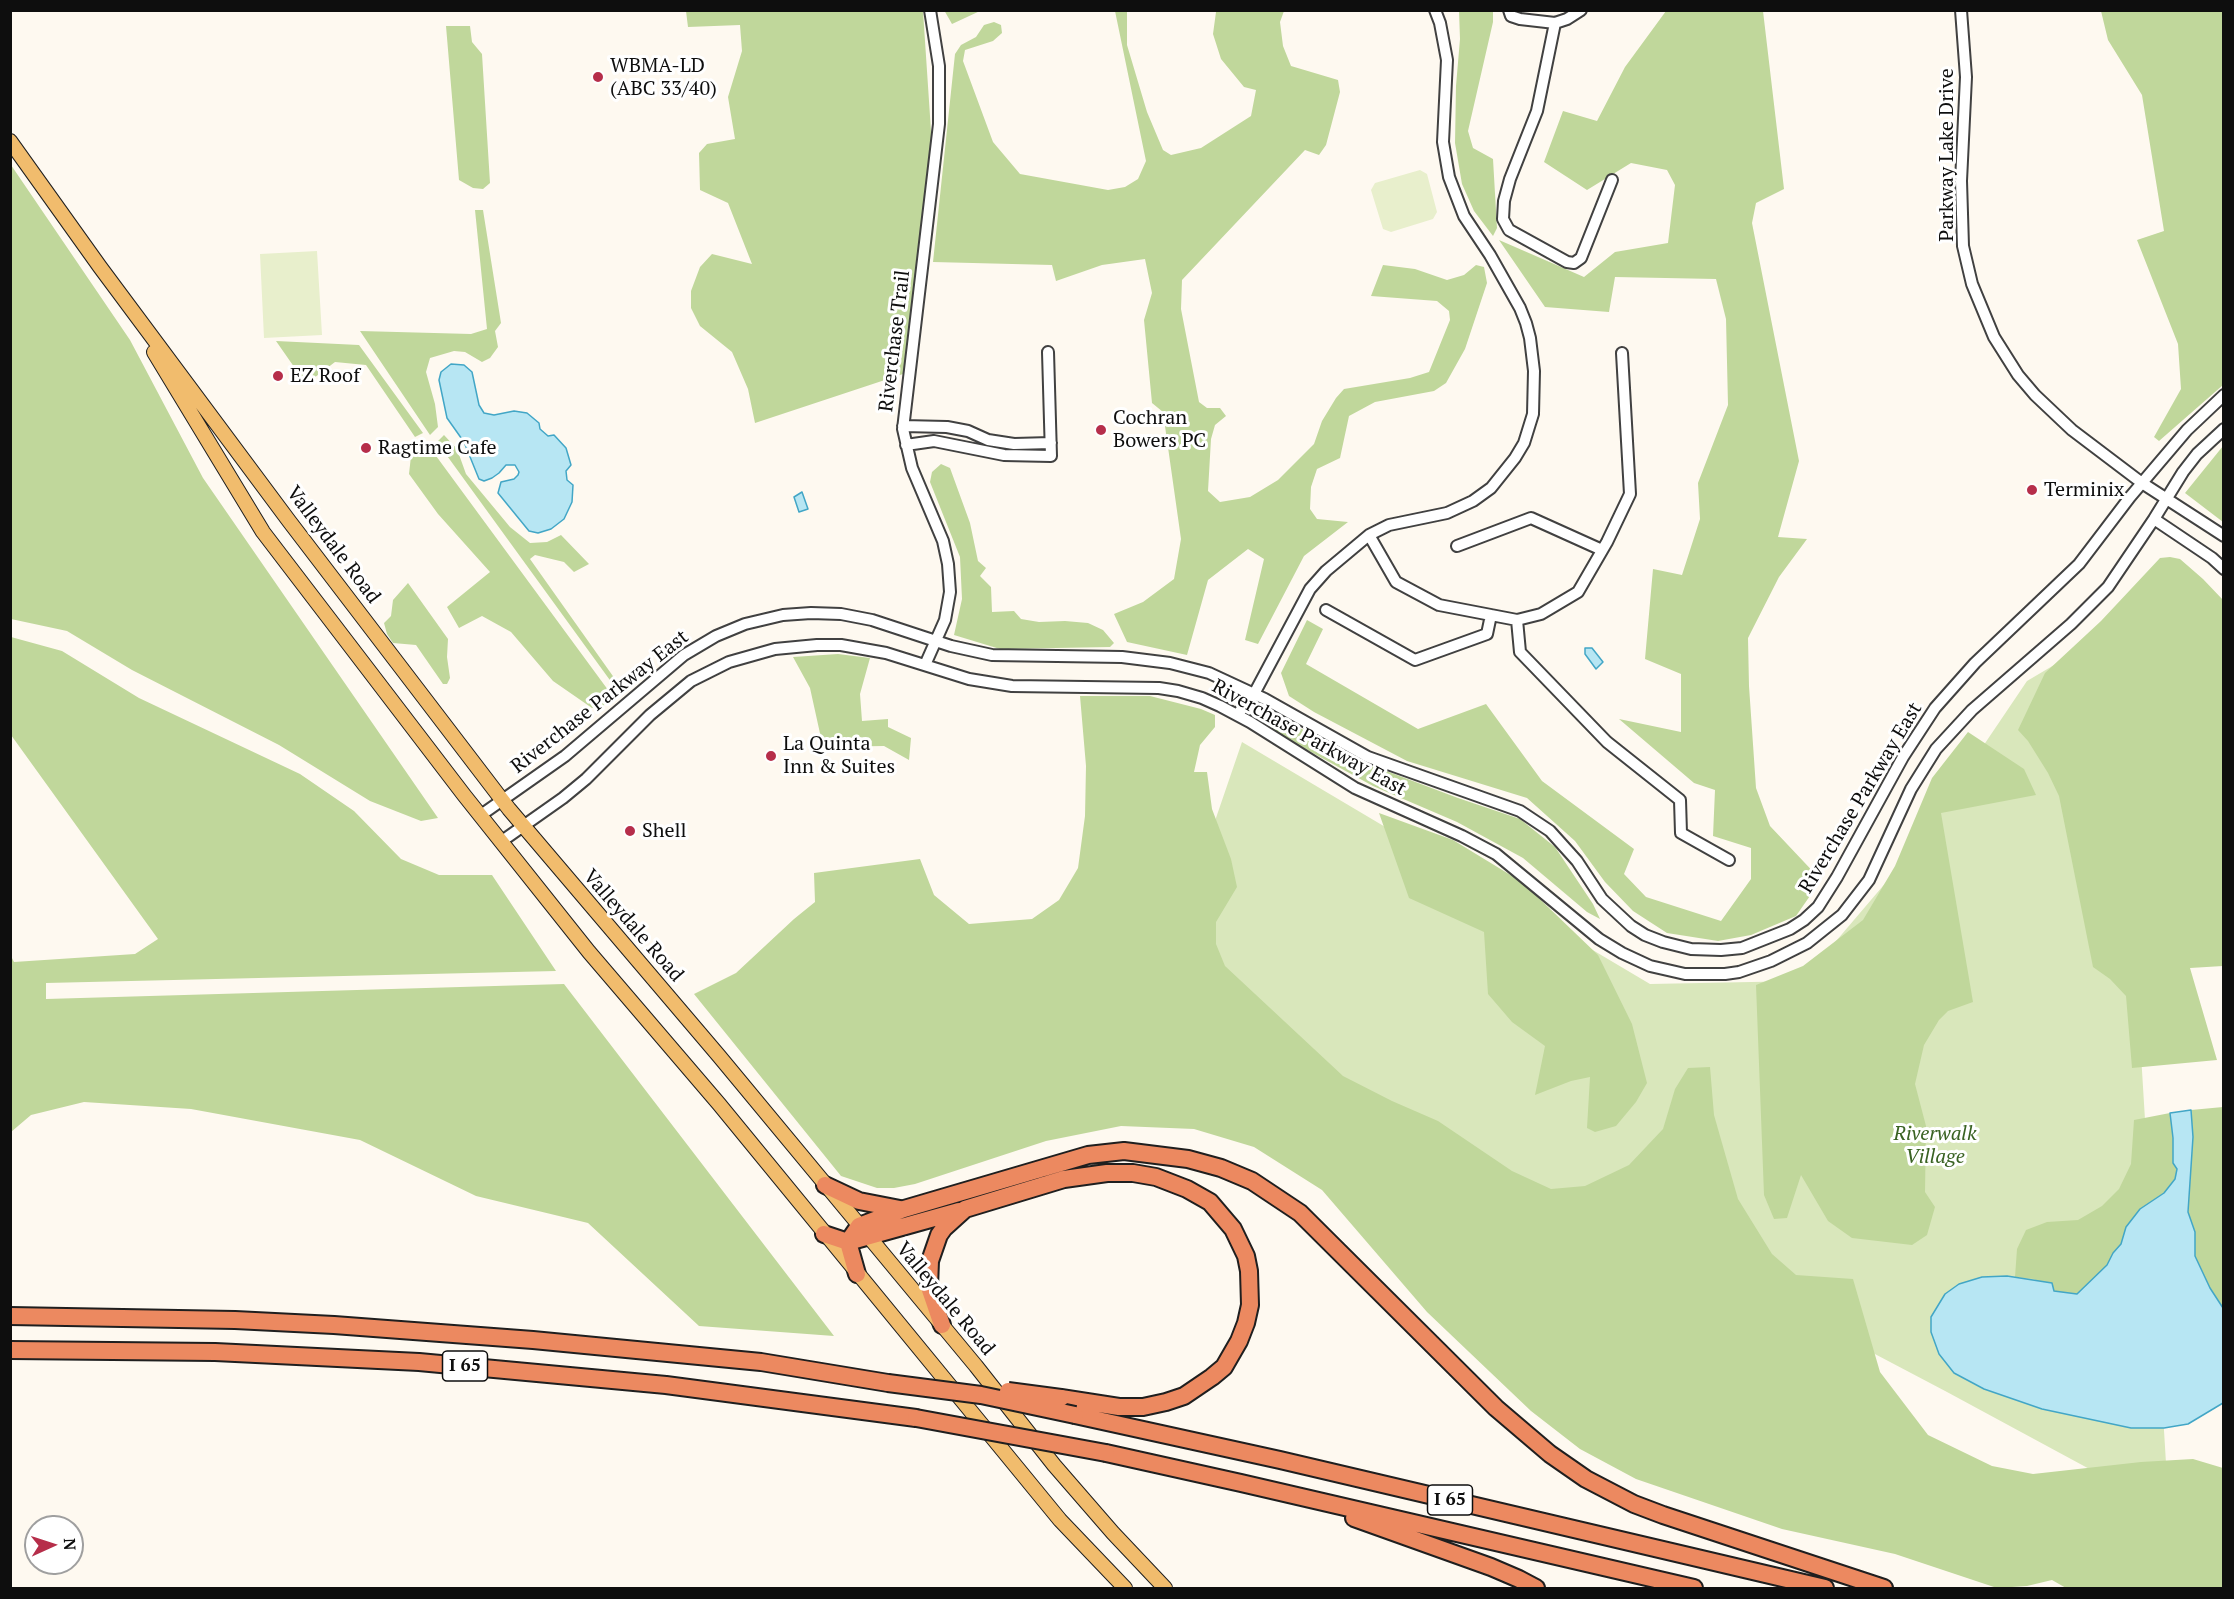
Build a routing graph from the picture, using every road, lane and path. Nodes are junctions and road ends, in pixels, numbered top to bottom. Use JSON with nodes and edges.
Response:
{"nodes":[{"id":1,"x":930,"y":10,"type":"edge"},
{"id":2,"x":1436,"y":10,"type":"edge"},
{"id":3,"x":1509,"y":10,"type":"edge"},
{"id":4,"x":1581,"y":10,"type":"edge"},
{"id":5,"x":1961,"y":10,"type":"edge"},
{"id":6,"x":1555,"y":23,"type":"junction"},
{"id":7,"x":10,"y":141,"type":"edge"},
{"id":8,"x":1612,"y":180,"type":"dead end"},
{"id":9,"x":100,"y":267,"type":"junction"},
{"id":10,"x":1048,"y":352,"type":"dead end"},
{"id":11,"x":1622,"y":353,"type":"dead end"},
{"id":12,"x":2223,"y":395,"type":"edge"},
{"id":13,"x":903,"y":426,"type":"junction"},
{"id":14,"x":2223,"y":429,"type":"edge"},
{"id":15,"x":1051,"y":444,"type":"junction"},
{"id":16,"x":906,"y":445,"type":"junction"},
{"id":17,"x":2142,"y":483,"type":"junction"},
{"id":18,"x":2166,"y":498,"type":"junction"},
{"id":19,"x":2154,"y":519,"type":"junction"},
{"id":20,"x":1369,"y":535,"type":"junction"},
{"id":21,"x":2223,"y":536,"type":"edge"},
{"id":22,"x":1457,"y":546,"type":"dead end"},
{"id":23,"x":1602,"y":550,"type":"junction"},
{"id":24,"x":2223,"y":569,"type":"edge"},
{"id":25,"x":1326,"y":610,"type":"dead end"},
{"id":26,"x":1491,"y":615,"type":"junction"},
{"id":27,"x":1517,"y":620,"type":"junction"},
{"id":28,"x":937,"y":641,"type":"junction"},
{"id":29,"x":925,"y":665,"type":"junction"},
{"id":30,"x":1254,"y":694,"type":"junction"},
{"id":31,"x":1237,"y":715,"type":"junction"},
{"id":32,"x":502,"y":800,"type":"junction"},
{"id":33,"x":481,"y":815,"type":"junction"},
{"id":34,"x":523,"y":827,"type":"junction"},
{"id":35,"x":502,"y":841,"type":"junction"},
{"id":36,"x":1729,"y":860,"type":"dead end"},
{"id":37,"x":825,"y":1185,"type":"junction"},
{"id":38,"x":903,"y":1209,"type":"junction"},
{"id":39,"x":965,"y":1209,"type":"junction"},
{"id":40,"x":864,"y":1232,"type":"junction"},
{"id":41,"x":824,"y":1234,"type":"junction"},
{"id":42,"x":848,"y":1242,"type":"junction"},
{"id":43,"x":856,"y":1274,"type":"junction"},
{"id":44,"x":10,"y":1316,"type":"edge"},
{"id":45,"x":942,"y":1325,"type":"junction"},
{"id":46,"x":10,"y":1350,"type":"edge"},
{"id":47,"x":981,"y":1395,"type":"junction"},
{"id":48,"x":1327,"y":1503,"type":"junction"},
{"id":49,"x":1125,"y":1588,"type":"edge"},
{"id":50,"x":1165,"y":1588,"type":"edge"},
{"id":51,"x":1536,"y":1588,"type":"edge"},
{"id":52,"x":1694,"y":1588,"type":"edge"},
{"id":53,"x":1824,"y":1588,"type":"edge"},
{"id":54,"x":1884,"y":1588,"type":"edge"}],
"edges":[{"from":1,"to":13,"type":"street","name":"Riverchase Trail"},
{"from":2,"to":20,"type":"street"},
{"from":3,"to":6,"type":"street"},
{"from":4,"to":6,"type":"street"},
{"from":5,"to":17,"type":"street","name":"Parkway Lake Drive"},
{"from":6,"to":8,"type":"street"},
{"from":7,"to":9,"type":"main road","name":"Valleydale Road"},
{"from":9,"to":32,"type":"main road","name":"Valleydale Road"},
{"from":9,"to":33,"type":"main road","name":"Valleydale Road"},
{"from":10,"to":15,"type":"street"},
{"from":11,"to":23,"type":"street"},
{"from":12,"to":17,"type":"street","name":"Riverchase Parkway East"},
{"from":13,"to":15,"type":"street"},
{"from":13,"to":16,"type":"street","name":"Riverchase Trail"},
{"from":14,"to":18,"type":"street","name":"Riverchase Parkway East"},
{"from":15,"to":16,"type":"street"},
{"from":16,"to":28,"type":"street","name":"Riverchase Trail"},
{"from":17,"to":18,"type":"street","name":"Parkway Lake Drive"},
{"from":17,"to":30,"type":"street","name":"Riverchase Parkway East"},
{"from":18,"to":19,"type":"street","name":"Riverchase Parkway East"},
{"from":18,"to":21,"type":"street","name":"Parkway Lake Drive"},
{"from":19,"to":24,"type":"street"},
{"from":19,"to":31,"type":"street","name":"Riverchase Parkway East"},
{"from":20,"to":26,"type":"street"},
{"from":20,"to":30,"type":"street"},
{"from":22,"to":23,"type":"street"},
{"from":23,"to":27,"type":"street"},
{"from":25,"to":26,"type":"street"},
{"from":26,"to":27,"type":"street"},
{"from":27,"to":36,"type":"street"},
{"from":28,"to":29,"type":"street","name":"Riverchase Trail"},
{"from":28,"to":30,"type":"street","name":"Riverchase Parkway East"},
{"from":28,"to":32,"type":"street","name":"Riverchase Parkway East"},
{"from":29,"to":31,"type":"street","name":"Riverchase Parkway East"},
{"from":29,"to":34,"type":"street","name":"Riverchase Parkway East"},
{"from":30,"to":31,"type":"street"},
{"from":32,"to":33,"type":"street","name":"Riverchase Parkway East"},
{"from":32,"to":34,"type":"main road","name":"Valleydale Road"},
{"from":33,"to":35,"type":"main road","name":"Valleydale Road"},
{"from":34,"to":35,"type":"street","name":"Riverchase Parkway East"},
{"from":34,"to":37,"type":"main road","name":"Valleydale Road"},
{"from":35,"to":41,"type":"main road","name":"Valleydale Road"},
{"from":37,"to":38,"type":"highway"},
{"from":37,"to":40,"type":"main road","name":"Valleydale Road"},
{"from":38,"to":40,"type":"highway"},
{"from":38,"to":54,"type":"highway"},
{"from":39,"to":40,"type":"highway"},
{"from":39,"to":45,"type":"highway"},
{"from":39,"to":47,"type":"highway","bridge":true},
{"from":40,"to":42,"type":"highway"},
{"from":40,"to":45,"type":"main road","name":"Valleydale Road"},
{"from":41,"to":42,"type":"highway"},
{"from":41,"to":43,"type":"main road","name":"Valleydale Road"},
{"from":42,"to":43,"type":"highway"},
{"from":43,"to":49,"type":"main road","name":"Valleydale Road"},
{"from":44,"to":47,"type":"highway","number":"I 65","bridge":true},
{"from":45,"to":50,"type":"main road","name":"Valleydale Road"},
{"from":46,"to":48,"type":"highway","number":"I 65","bridge":true},
{"from":47,"to":53,"type":"highway","number":"I 65","bridge":true},
{"from":48,"to":51,"type":"highway"},
{"from":48,"to":52,"type":"highway","number":"I 65"}]}
